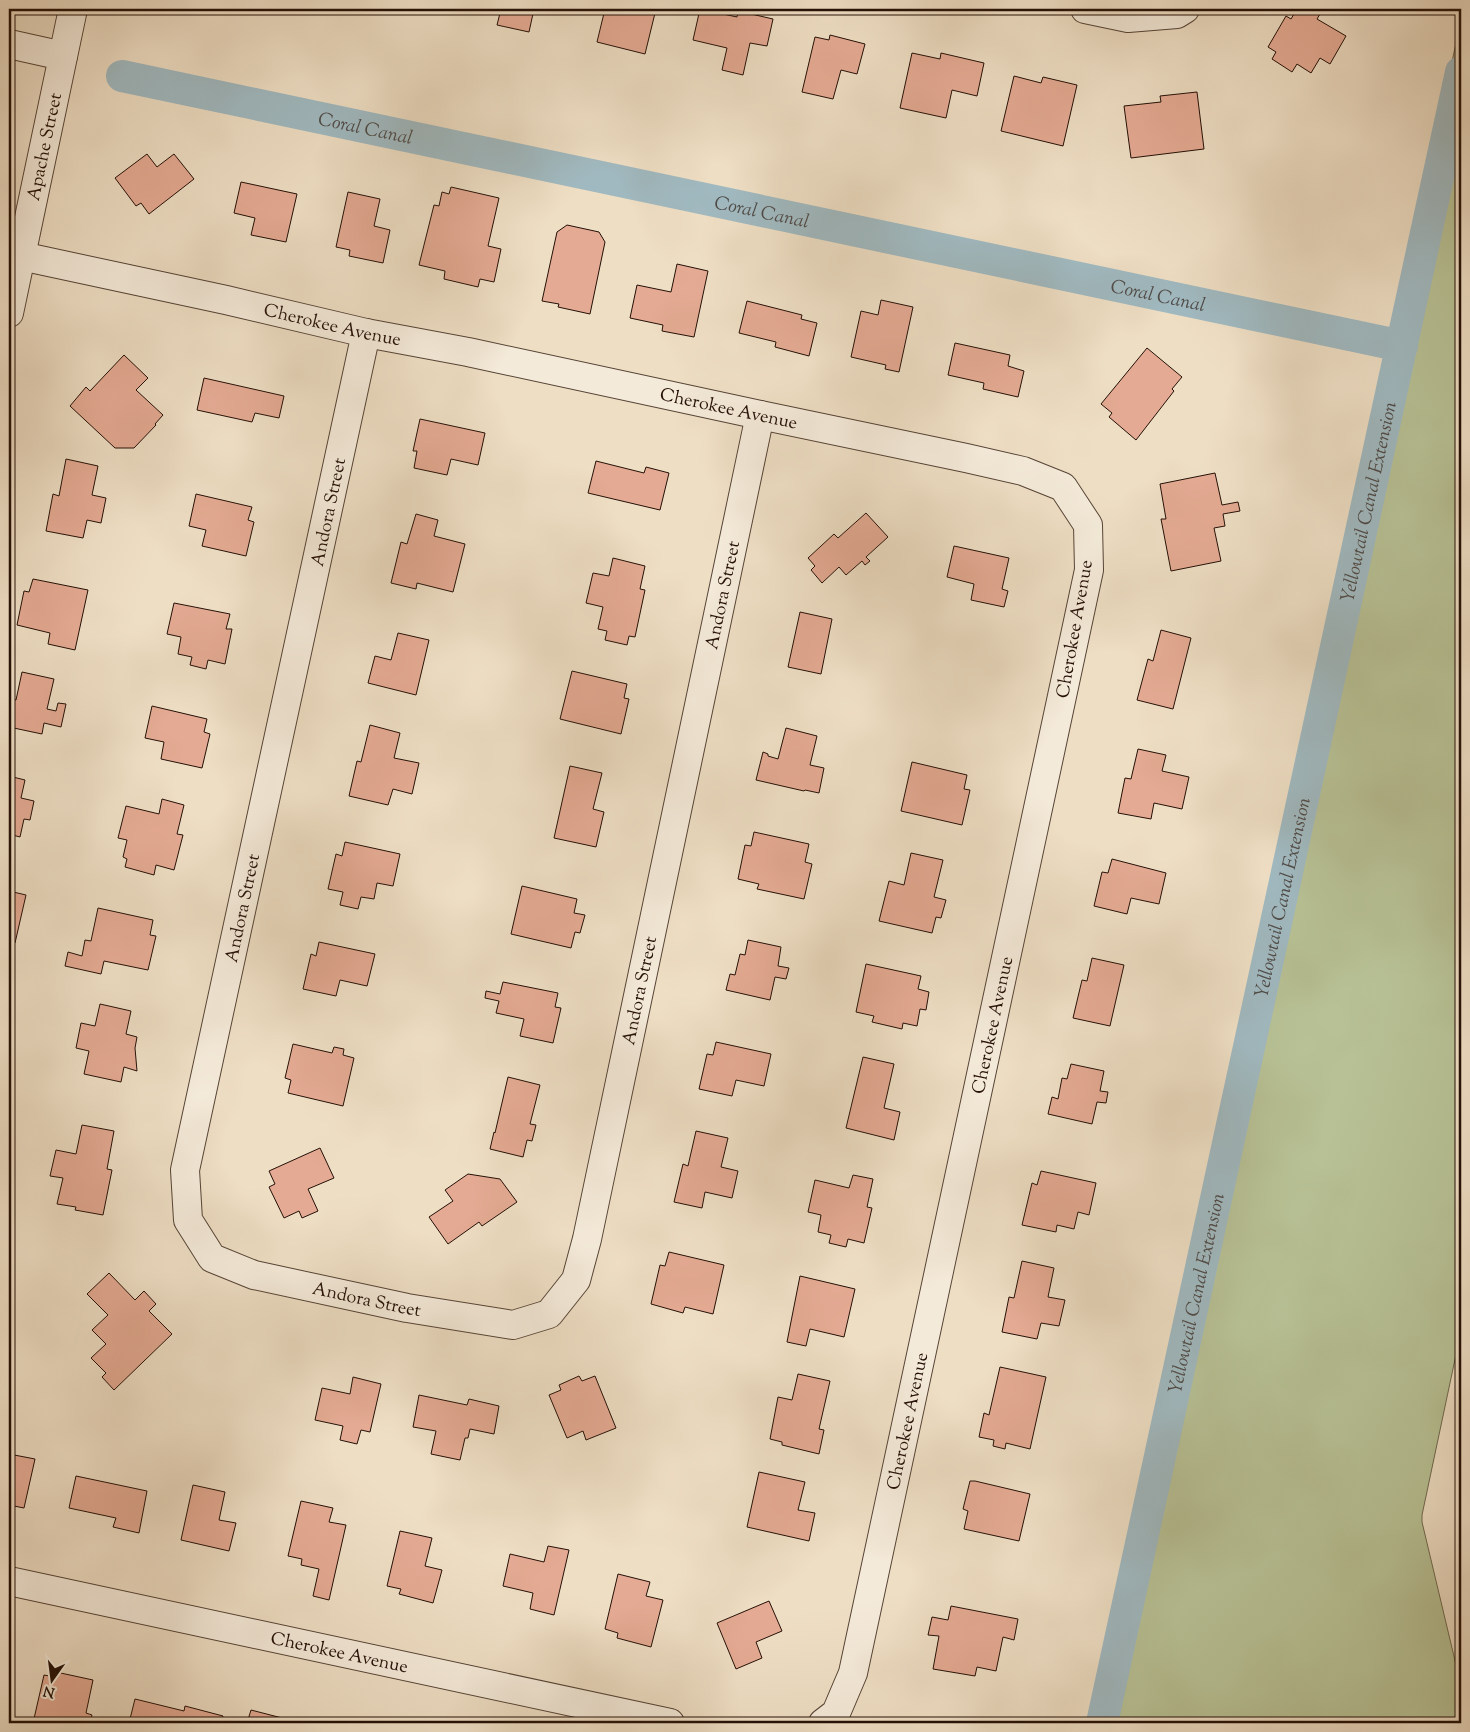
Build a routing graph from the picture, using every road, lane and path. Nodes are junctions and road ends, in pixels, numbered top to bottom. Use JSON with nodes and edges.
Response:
{"nodes":[{"id":1,"x":73,"y":9,"type":"edge"},
{"id":2,"x":1085,"y":9,"type":"edge"},
{"id":3,"x":1185,"y":9,"type":"edge"},
{"id":4,"x":9,"y":44,"type":"edge"},
{"id":5,"x":63,"y":56,"type":"junction"},
{"id":6,"x":21,"y":256,"type":"junction"},
{"id":7,"x":9,"y":313,"type":"edge"},
{"id":8,"x":366,"y":333,"type":"junction"},
{"id":9,"x":760,"y":415,"type":"junction"},
{"id":10,"x":9,"y":1581,"type":"edge"},
{"id":11,"x":670,"y":1723,"type":"edge"},
{"id":12,"x":823,"y":1723,"type":"edge"}],
"edges":[{"from":1,"to":5,"type":"street","name":"Apache Street"},
{"from":2,"to":3,"type":"street"},
{"from":4,"to":5,"type":"street"},
{"from":5,"to":6,"type":"street","name":"Apache Street"},
{"from":6,"to":7,"type":"street","name":"Apache Street"},
{"from":6,"to":8,"type":"street","name":"Cherokee Avenue"},
{"from":8,"to":9,"type":"street","name":"Cherokee Avenue"},
{"from":8,"to":9,"type":"street","name":"Andora Street"},
{"from":9,"to":12,"type":"street","name":"Cherokee Avenue"},
{"from":10,"to":11,"type":"street","name":"Cherokee Avenue"}]}
